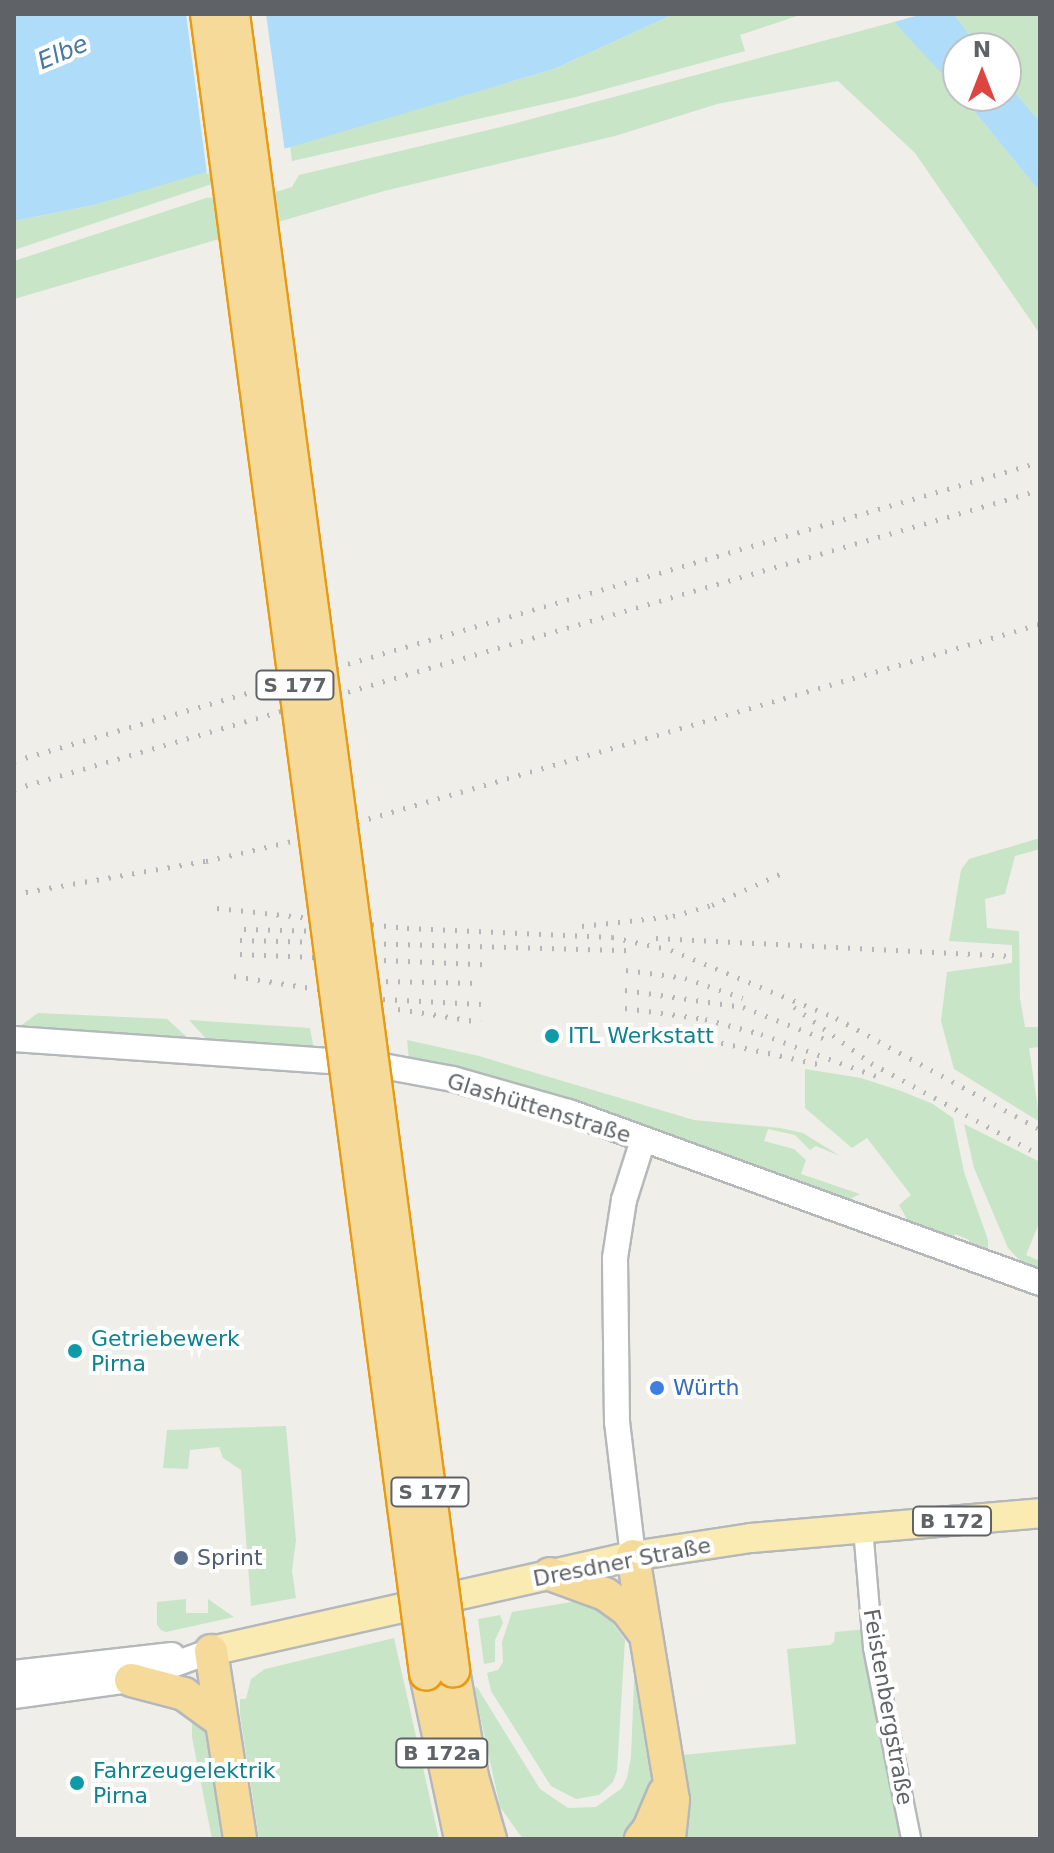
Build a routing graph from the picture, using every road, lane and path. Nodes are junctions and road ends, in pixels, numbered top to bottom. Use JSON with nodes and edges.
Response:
{"nodes":[{"id":1,"x":207,"y":14,"type":"edge"},
{"id":2,"x":233,"y":14,"type":"edge"},
{"id":3,"x":14,"y":1039,"type":"edge"},
{"id":4,"x":643,"y":1140,"type":"junction"},
{"id":5,"x":1040,"y":1283,"type":"edge"},
{"id":6,"x":1040,"y":1513,"type":"edge"},
{"id":7,"x":863,"y":1528,"type":"junction"},
{"id":8,"x":633,"y":1556,"type":"junction"},
{"id":9,"x":550,"y":1574,"type":"junction"},
{"id":10,"x":643,"y":1631,"type":"junction"},
{"id":11,"x":211,"y":1651,"type":"junction"},
{"id":12,"x":135,"y":1672,"type":"junction"},
{"id":13,"x":440,"y":1672,"type":"junction"},
{"id":14,"x":14,"y":1673,"type":"edge"},
{"id":15,"x":14,"y":1696,"type":"edge"},
{"id":16,"x":221,"y":1721,"type":"junction"},
{"id":17,"x":464,"y":1736,"type":"junction"},
{"id":18,"x":668,"y":1766,"type":"junction"},
{"id":19,"x":459,"y":1836,"type":"edge"},
{"id":20,"x":240,"y":1839,"type":"edge"},
{"id":21,"x":490,"y":1839,"type":"edge"},
{"id":22,"x":510,"y":1839,"type":"edge"},
{"id":23,"x":641,"y":1839,"type":"edge"},
{"id":24,"x":669,"y":1839,"type":"edge"},
{"id":25,"x":911,"y":1839,"type":"edge"}],
"edges":[{"from":1,"to":13,"type":"highway","number":"S 177","bridge":true},
{"from":2,"to":13,"type":"highway","number":"S 177","bridge":true},
{"from":3,"to":4,"type":"street","name":"Glashüttenstraße"},
{"from":4,"to":5,"type":"street","name":"Glashüttenstraße"},
{"from":4,"to":8,"type":"street"},
{"from":6,"to":7,"type":"main road","name":"Dresdner Straße","number":"B 172"},
{"from":7,"to":8,"type":"main road","name":"Dresdner Straße","number":"B 172"},
{"from":7,"to":25,"type":"street","name":"Feistenbergstraße"},
{"from":8,"to":9,"type":"main road","name":"Dresdner Straße","number":"B 172"},
{"from":8,"to":10,"type":"highway"},
{"from":9,"to":10,"type":"highway"},
{"from":9,"to":11,"type":"main road","name":"Dresdner Straße","number":"B 172"},
{"from":10,"to":18,"type":"highway"},
{"from":11,"to":12,"type":"street","name":"Dresdner Straße","number":"B 172"},
{"from":11,"to":16,"type":"highway"},
{"from":12,"to":14,"type":"street","name":"Dresdner Straße"},
{"from":12,"to":15,"type":"street","name":"Dresdner Straße"},
{"from":12,"to":16,"type":"highway"},
{"from":13,"to":17,"type":"highway","number":"B 172a"},
{"from":13,"to":19,"type":"highway","number":"B 172a"},
{"from":16,"to":20,"type":"highway"},
{"from":17,"to":21,"type":"highway","number":"B 172a"},
{"from":17,"to":22,"type":"highway"},
{"from":18,"to":23,"type":"highway"},
{"from":18,"to":24,"type":"highway"}]}
